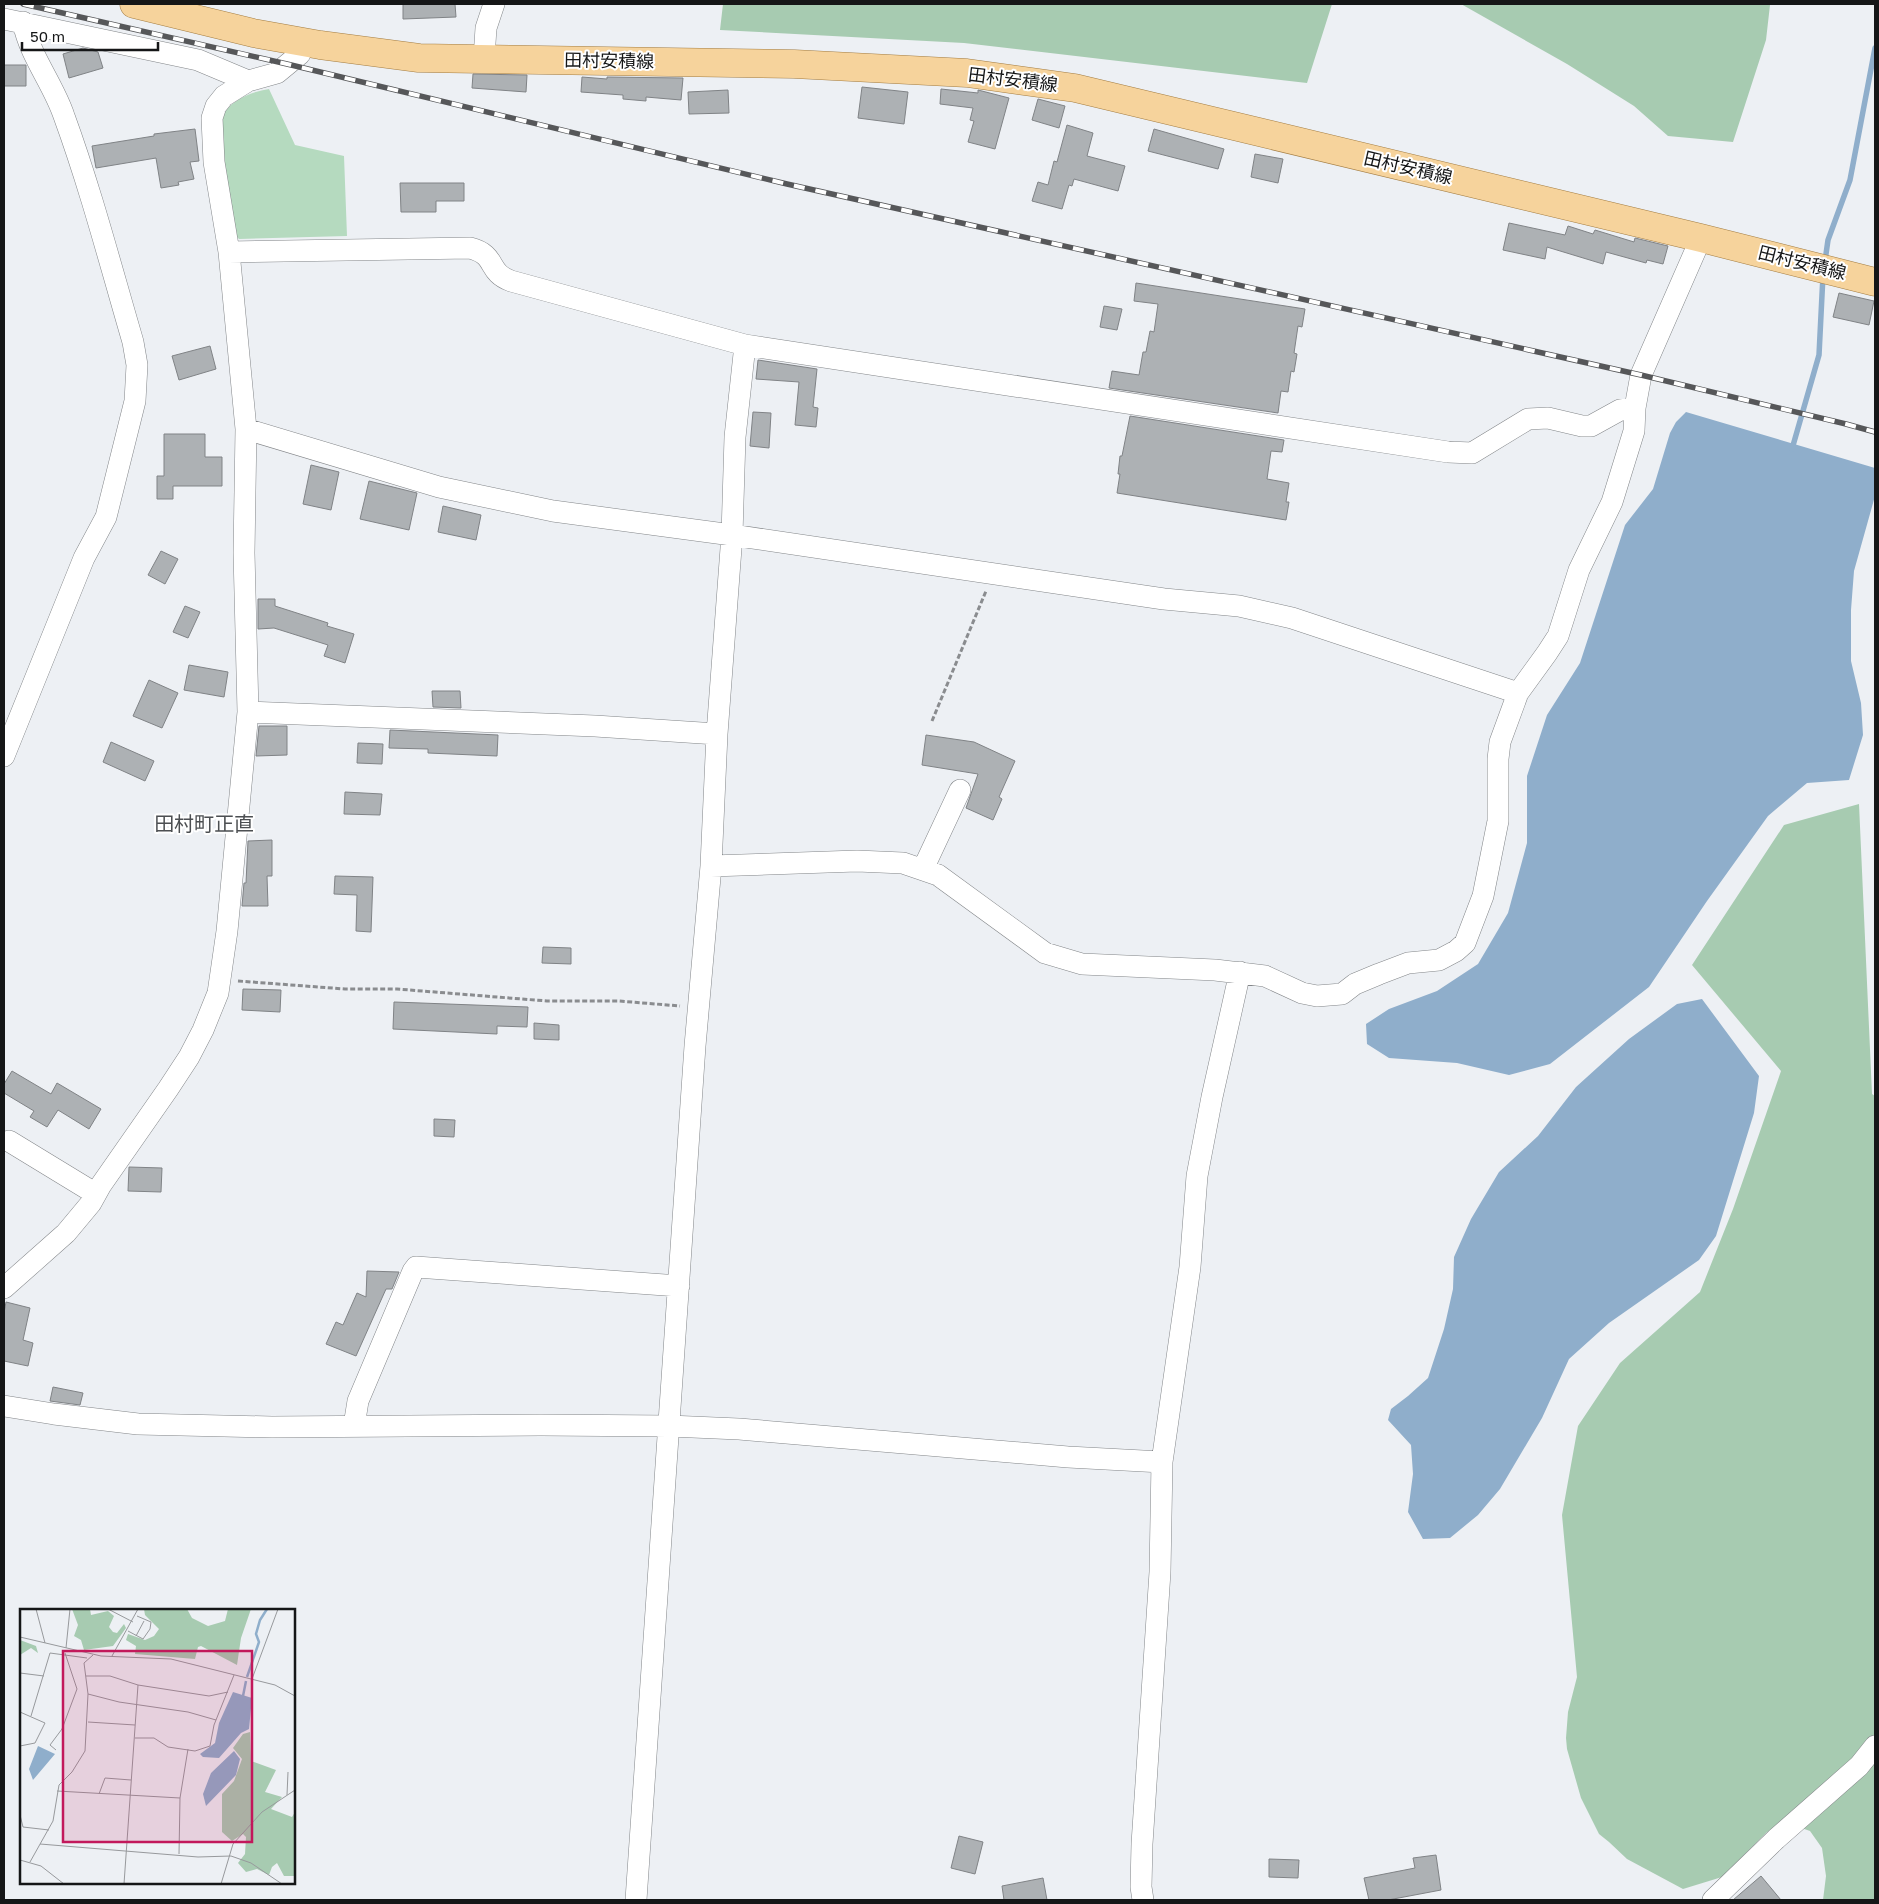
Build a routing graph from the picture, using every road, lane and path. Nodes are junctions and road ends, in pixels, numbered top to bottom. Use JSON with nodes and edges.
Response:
{"nodes":[{"id":1,"x":134,"y":4,"type":"edge"},
{"id":2,"x":494,"y":4,"type":"edge"},
{"id":3,"x":13,"y":21,"type":"edge"},
{"id":4,"x":302,"y":42,"type":"junction"},
{"id":5,"x":484,"y":58,"type":"junction"},
{"id":6,"x":248,"y":81,"type":"junction"},
{"id":7,"x":1701,"y":238,"type":"junction"},
{"id":8,"x":229,"y":252,"type":"junction"},
{"id":9,"x":1875,"y":282,"type":"edge"},
{"id":10,"x":745,"y":345,"type":"junction"},
{"id":11,"x":1635,"y":408,"type":"junction"},
{"id":12,"x":246,"y":429,"type":"junction"},
{"id":13,"x":732,"y":535,"type":"junction"},
{"id":14,"x":994,"y":574,"type":"junction"},
{"id":15,"x":1518,"y":693,"type":"junction"},
{"id":16,"x":248,"y":712,"type":"junction"},
{"id":17,"x":932,"y":720,"type":"dead end"},
{"id":18,"x":716,"y":734,"type":"junction"},
{"id":19,"x":4,"y":756,"type":"edge"},
{"id":20,"x":960,"y":790,"type":"dead end"},
{"id":21,"x":712,"y":866,"type":"junction"},
{"id":22,"x":923,"y":869,"type":"junction"},
{"id":23,"x":1240,"y":972,"type":"junction"},
{"id":24,"x":234,"y":980,"type":"dead end"},
{"id":25,"x":699,"y":1007,"type":"junction"},
{"id":26,"x":9,"y":1141,"type":"dead end"},
{"id":27,"x":96,"y":1194,"type":"junction"},
{"id":28,"x":678,"y":1286,"type":"junction"},
{"id":29,"x":4,"y":1288,"type":"edge"},
{"id":30,"x":4,"y":1406,"type":"edge"},
{"id":31,"x":354,"y":1426,"type":"junction"},
{"id":32,"x":669,"y":1426,"type":"junction"},
{"id":33,"x":1162,"y":1462,"type":"junction"},
{"id":34,"x":1875,"y":1746,"type":"edge"},
{"id":35,"x":636,"y":1900,"type":"edge"},
{"id":36,"x":1143,"y":1900,"type":"edge"},
{"id":37,"x":1713,"y":1900,"type":"edge"}],
"edges":[{"from":1,"to":4,"type":"main road","name":"田村安積線"},
{"from":2,"to":5,"type":"street"},
{"from":3,"to":6,"type":"street"},
{"from":3,"to":19,"type":"street"},
{"from":4,"to":5,"type":"main road","name":"田村安積線"},
{"from":4,"to":6,"type":"street"},
{"from":5,"to":7,"type":"main road","name":"田村安積線"},
{"from":6,"to":8,"type":"street"},
{"from":7,"to":9,"type":"main road","name":"田村安積線"},
{"from":7,"to":11,"type":"street"},
{"from":8,"to":10,"type":"street"},
{"from":8,"to":12,"type":"street"},
{"from":10,"to":11,"type":"street"},
{"from":10,"to":13,"type":"street"},
{"from":11,"to":15,"type":"street"},
{"from":12,"to":13,"type":"street"},
{"from":12,"to":16,"type":"street"},
{"from":13,"to":14,"type":"street"},
{"from":13,"to":18,"type":"street"},
{"from":14,"to":15,"type":"street"},
{"from":14,"to":17,"type":"path"},
{"from":15,"to":23,"type":"street"},
{"from":16,"to":18,"type":"street"},
{"from":16,"to":27,"type":"street"},
{"from":18,"to":21,"type":"street"},
{"from":20,"to":22,"type":"street"},
{"from":21,"to":22,"type":"street"},
{"from":21,"to":25,"type":"street"},
{"from":22,"to":23,"type":"street"},
{"from":23,"to":33,"type":"street"},
{"from":24,"to":25,"type":"path"},
{"from":25,"to":28,"type":"street"},
{"from":26,"to":27,"type":"street"},
{"from":27,"to":29,"type":"street"},
{"from":28,"to":31,"type":"street"},
{"from":28,"to":32,"type":"street"},
{"from":30,"to":31,"type":"street"},
{"from":31,"to":32,"type":"street"},
{"from":32,"to":33,"type":"street"},
{"from":32,"to":35,"type":"street"},
{"from":33,"to":36,"type":"street"},
{"from":34,"to":37,"type":"street"}]}
